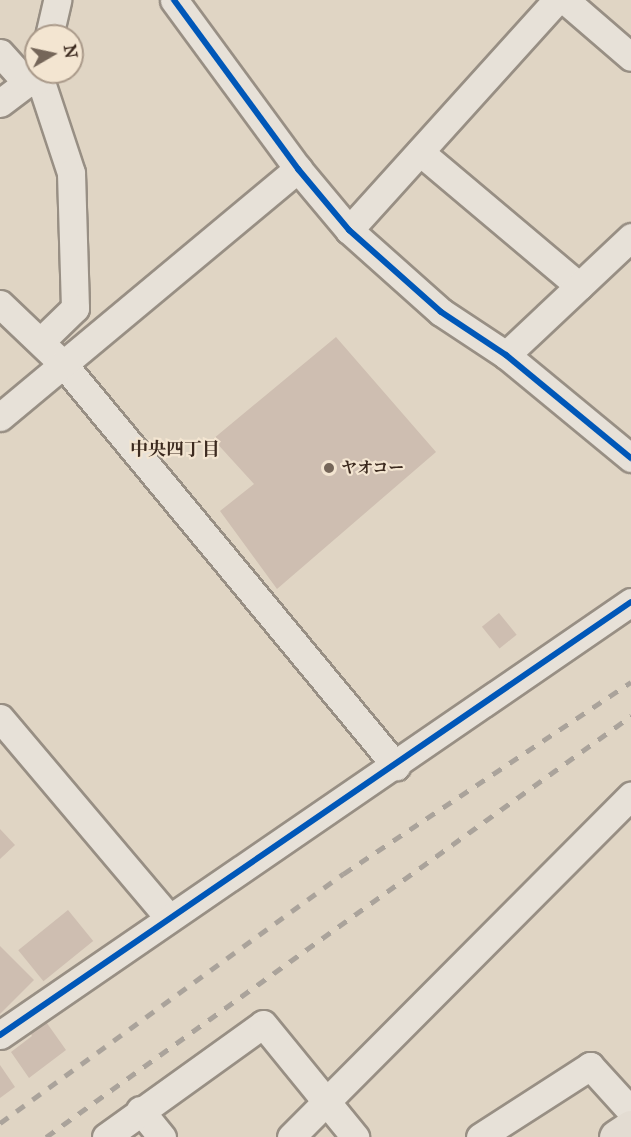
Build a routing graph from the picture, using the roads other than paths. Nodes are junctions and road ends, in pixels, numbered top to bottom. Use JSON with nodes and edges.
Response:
{"nodes":[{"id":1,"x":57,"y":0,"type":"edge"},
{"id":2,"x":174,"y":0,"type":"edge"},
{"id":3,"x":557,"y":0,"type":"edge"},
{"id":4,"x":565,"y":0,"type":"edge"},
{"id":5,"x":52,"y":24,"type":"edge"},
{"id":6,"x":0,"y":53,"type":"edge"},
{"id":7,"x":631,"y":57,"type":"edge"},
{"id":8,"x":24,"y":70,"type":"edge"},
{"id":9,"x":27,"y":84,"type":"edge"},
{"id":10,"x":38,"y":84,"type":"edge"},
{"id":11,"x":0,"y":103,"type":"edge"},
{"id":12,"x":420,"y":153,"type":"junction"},
{"id":13,"x":298,"y":169,"type":"junction"},
{"id":14,"x":349,"y":230,"type":"junction"},
{"id":15,"x":631,"y":237,"type":"edge"},
{"id":16,"x":579,"y":286,"type":"junction"},
{"id":17,"x":0,"y":304,"type":"edge"},
{"id":18,"x":42,"y":341,"type":"junction"},
{"id":19,"x":506,"y":355,"type":"junction"},
{"id":20,"x":64,"y":365,"type":"junction"},
{"id":21,"x":0,"y":417,"type":"edge"},
{"id":22,"x":631,"y":458,"type":"edge"},
{"id":23,"x":631,"y":602,"type":"edge"},
{"id":24,"x":0,"y":718,"type":"edge"},
{"id":25,"x":396,"y":766,"type":"junction"},
{"id":26,"x":631,"y":796,"type":"edge"},
{"id":27,"x":168,"y":917,"type":"junction"},
{"id":28,"x":0,"y":1035,"type":"edge"},
{"id":29,"x":329,"y":1103,"type":"junction"},
{"id":30,"x":140,"y":1110,"type":"junction"},
{"id":31,"x":631,"y":1111,"type":"edge"},
{"id":32,"x":631,"y":1127,"type":"edge"},
{"id":33,"x":106,"y":1137,"type":"edge"},
{"id":34,"x":162,"y":1137,"type":"edge"},
{"id":35,"x":291,"y":1137,"type":"edge"},
{"id":36,"x":355,"y":1137,"type":"edge"},
{"id":37,"x":480,"y":1137,"type":"edge"},
{"id":38,"x":616,"y":1137,"type":"edge"}],
"edges":[{"from":1,"to":5,"type":"street"},
{"from":2,"to":13,"type":"street"},
{"from":3,"to":12,"type":"street"},
{"from":4,"to":7,"type":"street"},
{"from":6,"to":8,"type":"street"},
{"from":9,"to":11,"type":"street"},
{"from":10,"to":18,"type":"street"},
{"from":12,"to":14,"type":"street"},
{"from":12,"to":16,"type":"street"},
{"from":13,"to":14,"type":"street"},
{"from":13,"to":20,"type":"street"},
{"from":14,"to":19,"type":"street"},
{"from":15,"to":16,"type":"street"},
{"from":16,"to":19,"type":"street"},
{"from":17,"to":18,"type":"street"},
{"from":18,"to":20,"type":"street"},
{"from":19,"to":22,"type":"street"},
{"from":20,"to":21,"type":"street"},
{"from":20,"to":25,"type":"street"},
{"from":23,"to":25,"type":"street"},
{"from":24,"to":27,"type":"street"},
{"from":25,"to":27,"type":"street"},
{"from":26,"to":29,"type":"street"},
{"from":27,"to":28,"type":"street"},
{"from":29,"to":30,"type":"street"},
{"from":29,"to":35,"type":"street"},
{"from":29,"to":36,"type":"street"},
{"from":30,"to":33,"type":"street"},
{"from":30,"to":34,"type":"street"},
{"from":31,"to":37,"type":"street"},
{"from":32,"to":38,"type":"main road"}]}
